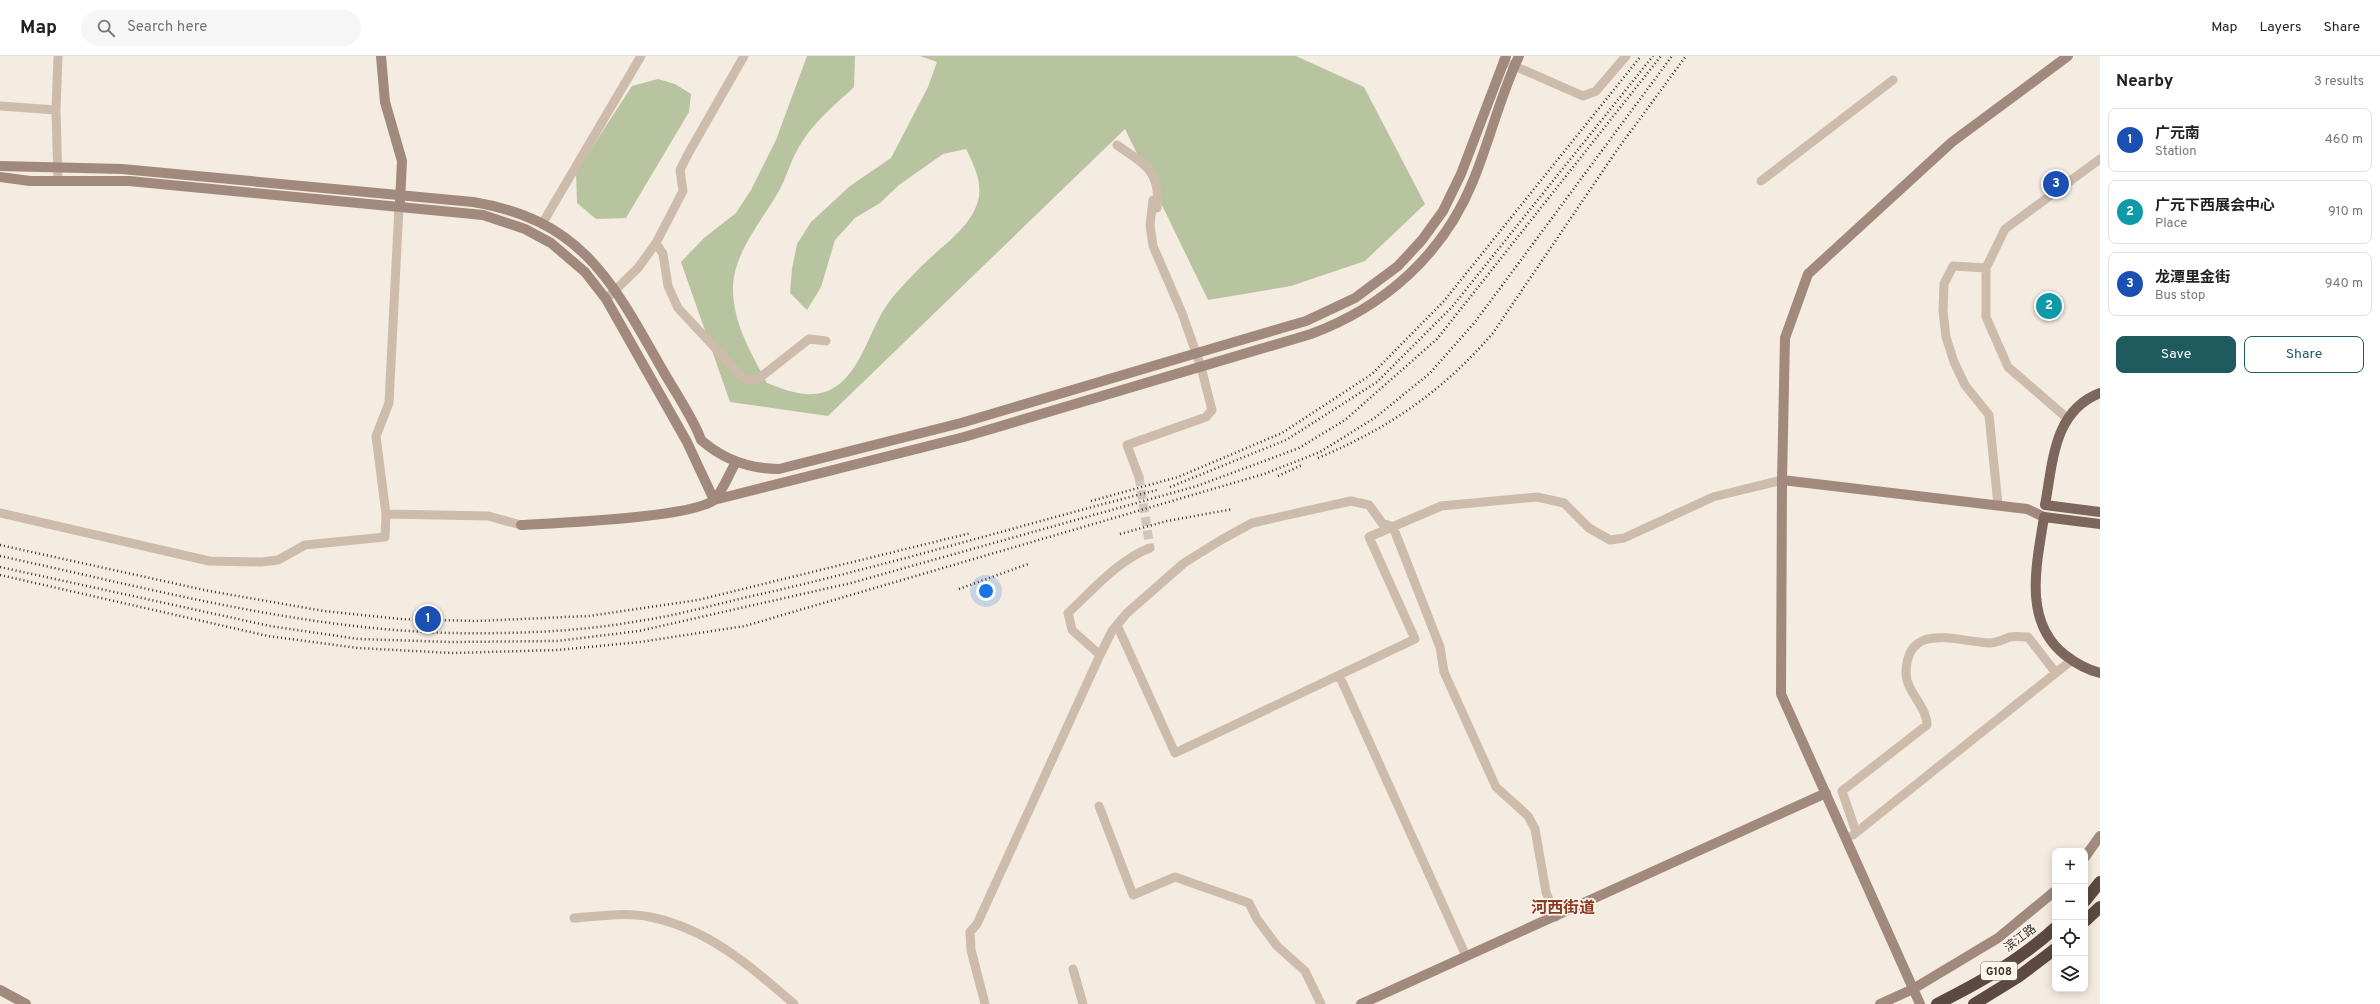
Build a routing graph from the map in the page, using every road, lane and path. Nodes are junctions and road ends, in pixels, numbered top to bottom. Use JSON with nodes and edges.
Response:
{"nodes":[{"id":1,"x":58,"y":56,"type":"edge"},
{"id":2,"x":381,"y":56,"type":"edge"},
{"id":3,"x":641,"y":56,"type":"edge"},
{"id":4,"x":744,"y":56,"type":"edge"},
{"id":5,"x":1519,"y":56,"type":"edge"},
{"id":6,"x":1626,"y":56,"type":"edge"},
{"id":7,"x":2068,"y":56,"type":"edge"},
{"id":8,"x":1502,"y":58,"type":"edge"},
{"id":9,"x":1514,"y":66,"type":"junction"},
{"id":10,"x":1893,"y":80,"type":"dead end"},
{"id":11,"x":0,"y":106,"type":"edge"},
{"id":12,"x":56,"y":110,"type":"junction"},
{"id":13,"x":1117,"y":146,"type":"dead end"},
{"id":14,"x":2100,"y":159,"type":"edge"},
{"id":15,"x":0,"y":166,"type":"edge"},
{"id":16,"x":57,"y":168,"type":"junction"},
{"id":17,"x":0,"y":177,"type":"edge"},
{"id":18,"x":58,"y":181,"type":"junction"},
{"id":19,"x":1761,"y":181,"type":"dead end"},
{"id":20,"x":400,"y":196,"type":"junction"},
{"id":21,"x":1153,"y":200,"type":"dead end"},
{"id":22,"x":399,"y":206,"type":"junction"},
{"id":23,"x":542,"y":224,"type":"junction"},
{"id":24,"x":656,"y":243,"type":"junction"},
{"id":25,"x":1986,"y":268,"type":"junction"},
{"id":26,"x":1164,"y":269,"type":"junction"},
{"id":27,"x":616,"y":290,"type":"junction"},
{"id":28,"x":606,"y":299,"type":"junction"},
{"id":29,"x":826,"y":340,"type":"dead end"},
{"id":30,"x":1197,"y":353,"type":"junction"},
{"id":31,"x":1201,"y":367,"type":"junction"},
{"id":32,"x":2100,"y":394,"type":"edge"},
{"id":33,"x":2067,"y":418,"type":"junction"},
{"id":34,"x":736,"y":462,"type":"junction"},
{"id":35,"x":1139,"y":477,"type":"tunnel mouth"},
{"id":36,"x":1782,"y":480,"type":"junction"},
{"id":37,"x":714,"y":500,"type":"junction"},
{"id":38,"x":1998,"y":505,"type":"junction"},
{"id":39,"x":2045,"y":505,"type":"junction"},
{"id":40,"x":2027,"y":509,"type":"junction"},
{"id":41,"x":2100,"y":512,"type":"edge"},
{"id":42,"x":0,"y":513,"type":"edge"},
{"id":43,"x":386,"y":514,"type":"junction"},
{"id":44,"x":2044,"y":516,"type":"junction"},
{"id":45,"x":2100,"y":524,"type":"edge"},
{"id":46,"x":521,"y":525,"type":"joint"},
{"id":47,"x":1393,"y":527,"type":"junction"},
{"id":48,"x":1150,"y":548,"type":"dead end"},
{"id":49,"x":1117,"y":626,"type":"junction"},
{"id":50,"x":1100,"y":655,"type":"junction"},
{"id":51,"x":2072,"y":660,"type":"junction"},
{"id":52,"x":2056,"y":673,"type":"junction"},
{"id":53,"x":2100,"y":673,"type":"edge"},
{"id":54,"x":1339,"y":675,"type":"junction"},
{"id":55,"x":1826,"y":793,"type":"junction"},
{"id":56,"x":1098,"y":806,"type":"dead end"},
{"id":57,"x":1856,"y":832,"type":"junction"},
{"id":58,"x":2100,"y":836,"type":"edge"},
{"id":59,"x":1847,"y":840,"type":"junction"},
{"id":60,"x":2088,"y":853,"type":"edge"},
{"id":61,"x":2100,"y":882,"type":"edge"},
{"id":62,"x":2052,"y":894,"type":"edge"},
{"id":63,"x":2088,"y":897,"type":"edge"},
{"id":64,"x":2100,"y":907,"type":"edge"},
{"id":65,"x":1556,"y":916,"type":"junction"},
{"id":66,"x":574,"y":918,"type":"dead end"},
{"id":67,"x":2086,"y":920,"type":"edge"},
{"id":68,"x":2052,"y":931,"type":"edge"},
{"id":69,"x":2052,"y":951,"type":"edge"},
{"id":70,"x":1466,"y":956,"type":"junction"},
{"id":71,"x":1073,"y":969,"type":"dead end"},
{"id":72,"x":1913,"y":989,"type":"junction"},
{"id":73,"x":0,"y":990,"type":"edge"},
{"id":74,"x":26,"y":1004,"type":"edge"},
{"id":75,"x":794,"y":1004,"type":"edge"},
{"id":76,"x":985,"y":1004,"type":"edge"},
{"id":77,"x":1083,"y":1004,"type":"edge"},
{"id":78,"x":1321,"y":1004,"type":"edge"},
{"id":79,"x":1361,"y":1004,"type":"edge"},
{"id":80,"x":1880,"y":1004,"type":"edge"},
{"id":81,"x":1920,"y":1004,"type":"edge"},
{"id":82,"x":1937,"y":1004,"type":"edge"},
{"id":83,"x":1974,"y":1004,"type":"edge"}],
"edges":[{"from":1,"to":12,"type":"street"},
{"from":2,"to":20,"type":"main road"},
{"from":3,"to":23,"type":"street"},
{"from":4,"to":24,"type":"street"},
{"from":5,"to":9,"type":"main road"},
{"from":6,"to":9,"type":"street"},
{"from":7,"to":36,"type":"main road"},
{"from":8,"to":9,"type":"street"},
{"from":8,"to":30,"type":"main road"},
{"from":9,"to":31,"type":"main road"},
{"from":10,"to":19,"type":"street"},
{"from":11,"to":12,"type":"street"},
{"from":12,"to":16,"type":"street"},
{"from":13,"to":26,"type":"street"},
{"from":14,"to":25,"type":"street"},
{"from":15,"to":16,"type":"main road"},
{"from":16,"to":18,"type":"street"},
{"from":16,"to":20,"type":"main road"},
{"from":17,"to":18,"type":"main road"},
{"from":18,"to":22,"type":"main road"},
{"from":20,"to":22,"type":"main road"},
{"from":20,"to":23,"type":"main road"},
{"from":21,"to":26,"type":"street"},
{"from":22,"to":28,"type":"main road"},
{"from":22,"to":43,"type":"street"},
{"from":23,"to":27,"type":"main road"},
{"from":24,"to":27,"type":"street"},
{"from":24,"to":29,"type":"street"},
{"from":25,"to":33,"type":"street"},
{"from":25,"to":38,"type":"street"},
{"from":26,"to":30,"type":"street"},
{"from":27,"to":28,"type":"street"},
{"from":27,"to":34,"type":"main road"},
{"from":28,"to":37,"type":"main road"},
{"from":30,"to":31,"type":"street"},
{"from":30,"to":34,"type":"main road"},
{"from":31,"to":35,"type":"street"},
{"from":31,"to":37,"type":"main road"},
{"from":32,"to":33,"type":"main road"},
{"from":33,"to":39,"type":"main road"},
{"from":34,"to":37,"type":"main road"},
{"from":36,"to":38,"type":"main road"},
{"from":36,"to":47,"type":"street"},
{"from":36,"to":55,"type":"main road"},
{"from":37,"to":46,"type":"main road"},
{"from":38,"to":40,"type":"main road"},
{"from":39,"to":40,"type":"main road"},
{"from":39,"to":41,"type":"main road"},
{"from":40,"to":44,"type":"main road"},
{"from":42,"to":43,"type":"street"},
{"from":43,"to":46,"type":"street"},
{"from":44,"to":45,"type":"main road"},
{"from":44,"to":51,"type":"main road"},
{"from":47,"to":49,"type":"street"},
{"from":47,"to":54,"type":"street"},
{"from":47,"to":65,"type":"street"},
{"from":48,"to":50,"type":"street"},
{"from":49,"to":50,"type":"street"},
{"from":49,"to":54,"type":"street"},
{"from":50,"to":76,"type":"street"},
{"from":51,"to":52,"type":"street"},
{"from":51,"to":53,"type":"main road"},
{"from":52,"to":57,"type":"street"},
{"from":52,"to":57,"type":"street"},
{"from":54,"to":70,"type":"street"},
{"from":55,"to":59,"type":"main road"},
{"from":55,"to":65,"type":"main road"},
{"from":56,"to":78,"type":"street"},
{"from":57,"to":59,"type":"street"},
{"from":58,"to":60,"type":"main road"},
{"from":59,"to":72,"type":"main road"},
{"from":61,"to":63,"type":"highway"},
{"from":62,"to":72,"type":"main road"},
{"from":64,"to":67,"type":"highway"},
{"from":65,"to":70,"type":"main road"},
{"from":66,"to":75,"type":"street"},
{"from":68,"to":82,"type":"highway","name":"滨江路","number":"G108"},
{"from":69,"to":83,"type":"highway","number":"G108"},
{"from":70,"to":79,"type":"main road"},
{"from":71,"to":77,"type":"street"},
{"from":72,"to":80,"type":"main road"},
{"from":72,"to":81,"type":"main road"},
{"from":73,"to":74,"type":"main road"}]}
